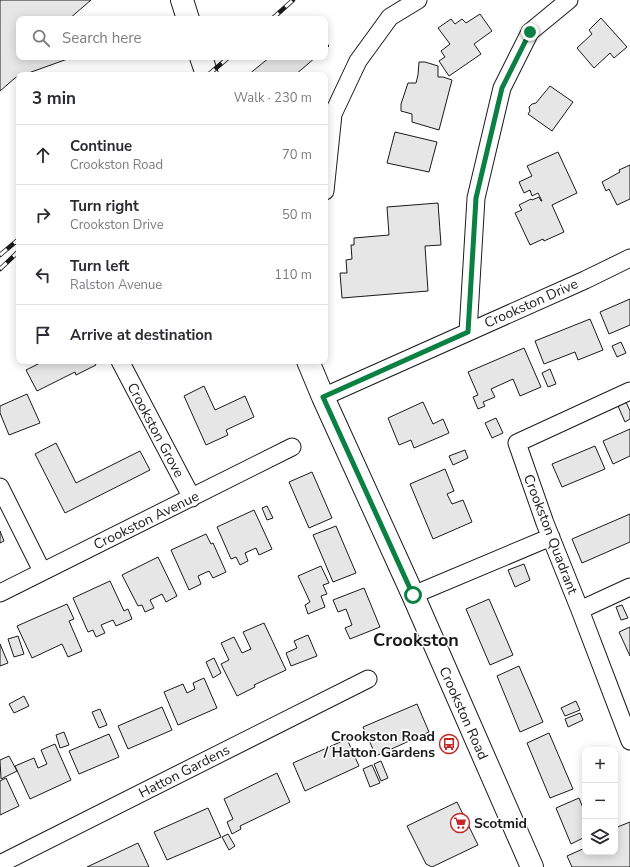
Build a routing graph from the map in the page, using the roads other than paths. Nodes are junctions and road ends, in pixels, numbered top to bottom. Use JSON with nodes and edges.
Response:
{"nodes":[{"id":1,"x":182,"y":0,"type":"edge"},
{"id":2,"x":418,"y":0,"type":"edge"},
{"id":3,"x":569,"y":0,"type":"edge"},
{"id":4,"x":187,"y":16,"type":"edge"},
{"id":5,"x":202,"y":60,"type":"edge"},
{"id":6,"x":205,"y":72,"type":"edge"},
{"id":7,"x":328,"y":162,"type":"edge"},
{"id":8,"x":630,"y":258,"type":"edge"},
{"id":9,"x":468,"y":332,"type":"junction"},
{"id":10,"x":122,"y":364,"type":"edge"},
{"id":11,"x":309,"y":364,"type":"edge"},
{"id":12,"x":630,"y":391,"type":"edge"},
{"id":13,"x":323,"y":397,"type":"junction"},
{"id":14,"x":292,"y":447,"type":"dead end"},
{"id":15,"x":0,"y":487,"type":"edge"},
{"id":16,"x":192,"y":498,"type":"junction"},
{"id":17,"x":551,"y":537,"type":"junction"},
{"id":18,"x":42,"y":571,"type":"junction"},
{"id":19,"x":630,"y":587,"type":"edge"},
{"id":20,"x":0,"y":593,"type":"edge"},
{"id":21,"x":413,"y":595,"type":"junction"},
{"id":22,"x":580,"y":610,"type":"junction"},
{"id":23,"x":368,"y":679,"type":"dead end"},
{"id":24,"x":630,"y":741,"type":"edge"},
{"id":25,"x":0,"y":864,"type":"edge"},
{"id":26,"x":532,"y":867,"type":"edge"}],
"edges":[{"from":1,"to":4,"type":"main road"},
{"from":2,"to":7,"type":"street"},
{"from":3,"to":9,"type":"street"},
{"from":5,"to":6,"type":"main road"},
{"from":8,"to":9,"type":"street","name":"Crookston Drive"},
{"from":9,"to":13,"type":"street","name":"Crookston Drive"},
{"from":10,"to":16,"type":"street","name":"Crookston Grove"},
{"from":11,"to":13,"type":"main road","name":"Crookston Road"},
{"from":12,"to":17,"type":"street","name":"Crookston Quadrant"},
{"from":13,"to":21,"type":"main road","name":"Crookston Road"},
{"from":14,"to":16,"type":"street","name":"Crookston Avenue"},
{"from":15,"to":18,"type":"street"},
{"from":16,"to":18,"type":"street","name":"Crookston Avenue"},
{"from":17,"to":21,"type":"street"},
{"from":17,"to":22,"type":"street","name":"Crookston Quadrant"},
{"from":18,"to":20,"type":"street","name":"Crookston Avenue"},
{"from":19,"to":22,"type":"street"},
{"from":21,"to":26,"type":"main road","name":"Crookston Road"},
{"from":22,"to":24,"type":"street","name":"Crookston Quadrant"},
{"from":23,"to":25,"type":"street","name":"Hatton Gardens"}]}
